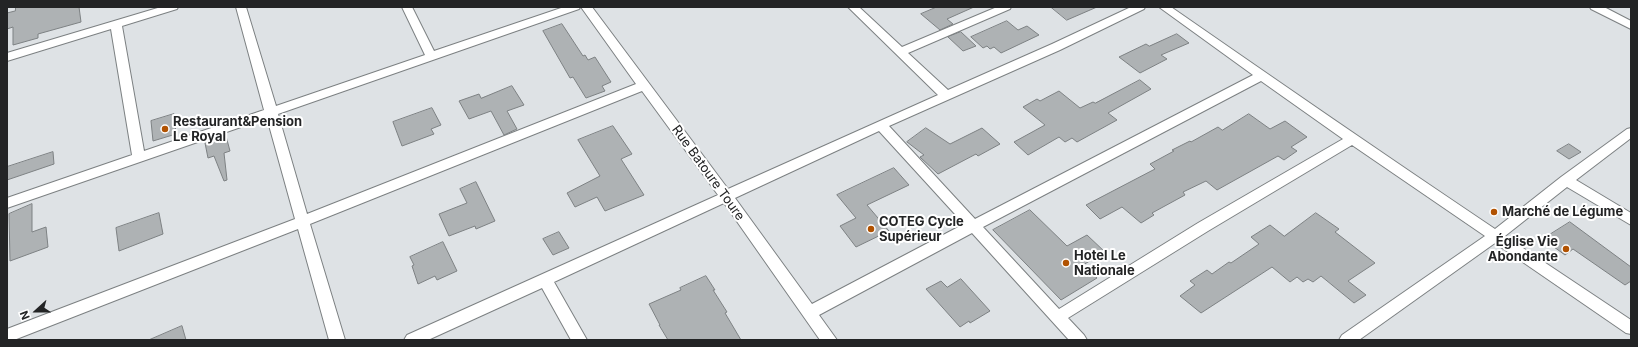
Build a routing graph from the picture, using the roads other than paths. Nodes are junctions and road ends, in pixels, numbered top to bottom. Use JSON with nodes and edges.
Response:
{"nodes":[{"id":1,"x":173,"y":7,"type":"edge"},
{"id":2,"x":241,"y":7,"type":"edge"},
{"id":3,"x":408,"y":7,"type":"edge"},
{"id":4,"x":575,"y":7,"type":"edge"},
{"id":5,"x":586,"y":7,"type":"edge"},
{"id":6,"x":1006,"y":7,"type":"edge"},
{"id":7,"x":1140,"y":7,"type":"edge"},
{"id":8,"x":1164,"y":7,"type":"edge"},
{"id":9,"x":1595,"y":7,"type":"edge"},
{"id":10,"x":856,"y":8,"type":"edge"},
{"id":11,"x":116,"y":24,"type":"junction"},
{"id":12,"x":1631,"y":26,"type":"edge"},
{"id":13,"x":900,"y":52,"type":"junction"},
{"id":14,"x":431,"y":56,"type":"junction"},
{"id":15,"x":7,"y":57,"type":"edge"},
{"id":16,"x":1263,"y":75,"type":"junction"},
{"id":17,"x":644,"y":85,"type":"junction"},
{"id":18,"x":947,"y":96,"type":"junction"},
{"id":19,"x":271,"y":111,"type":"junction"},
{"id":20,"x":881,"y":125,"type":"junction"},
{"id":21,"x":1631,"y":132,"type":"edge"},
{"id":22,"x":1352,"y":139,"type":"junction"},
{"id":23,"x":139,"y":157,"type":"junction"},
{"id":24,"x":1566,"y":180,"type":"junction"},
{"id":25,"x":726,"y":196,"type":"junction"},
{"id":26,"x":7,"y":203,"type":"edge"},
{"id":27,"x":1631,"y":220,"type":"edge"},
{"id":28,"x":303,"y":222,"type":"junction"},
{"id":29,"x":972,"y":226,"type":"junction"},
{"id":30,"x":1495,"y":236,"type":"junction"},
{"id":31,"x":545,"y":279,"type":"junction"},
{"id":32,"x":809,"y":313,"type":"junction"},
{"id":33,"x":1058,"y":317,"type":"junction"},
{"id":34,"x":1631,"y":328,"type":"edge"},
{"id":35,"x":7,"y":336,"type":"edge"},
{"id":36,"x":337,"y":340,"type":"edge"},
{"id":37,"x":412,"y":340,"type":"edge"},
{"id":38,"x":578,"y":340,"type":"edge"},
{"id":39,"x":829,"y":340,"type":"edge"},
{"id":40,"x":1079,"y":340,"type":"edge"},
{"id":41,"x":1347,"y":340,"type":"edge"}],
"edges":[{"from":1,"to":11,"type":"street"},
{"from":2,"to":19,"type":"street"},
{"from":3,"to":14,"type":"street"},
{"from":4,"to":14,"type":"street"},
{"from":5,"to":17,"type":"street","name":"Rue Batoure Toure"},
{"from":6,"to":13,"type":"street"},
{"from":7,"to":18,"type":"street"},
{"from":8,"to":16,"type":"street"},
{"from":9,"to":12,"type":"street"},
{"from":10,"to":13,"type":"street"},
{"from":11,"to":15,"type":"street"},
{"from":11,"to":23,"type":"street"},
{"from":13,"to":18,"type":"street"},
{"from":14,"to":19,"type":"street"},
{"from":16,"to":22,"type":"street"},
{"from":16,"to":29,"type":"street"},
{"from":17,"to":25,"type":"street","name":"Rue Batoure Toure"},
{"from":17,"to":28,"type":"street"},
{"from":18,"to":20,"type":"street"},
{"from":19,"to":23,"type":"street"},
{"from":19,"to":28,"type":"street"},
{"from":20,"to":25,"type":"street"},
{"from":20,"to":29,"type":"street"},
{"from":21,"to":24,"type":"street"},
{"from":22,"to":30,"type":"street"},
{"from":22,"to":33,"type":"street"},
{"from":23,"to":26,"type":"street"},
{"from":24,"to":27,"type":"street"},
{"from":24,"to":30,"type":"street"},
{"from":25,"to":31,"type":"street"},
{"from":25,"to":32,"type":"street","name":"Rue Batoure Toure"},
{"from":28,"to":35,"type":"street"},
{"from":28,"to":36,"type":"street"},
{"from":29,"to":32,"type":"street"},
{"from":29,"to":33,"type":"street"},
{"from":30,"to":34,"type":"street"},
{"from":30,"to":41,"type":"street"},
{"from":31,"to":37,"type":"street"},
{"from":31,"to":38,"type":"street"},
{"from":32,"to":39,"type":"street","name":"Rue Batoure Toure"},
{"from":33,"to":40,"type":"street"}]}
